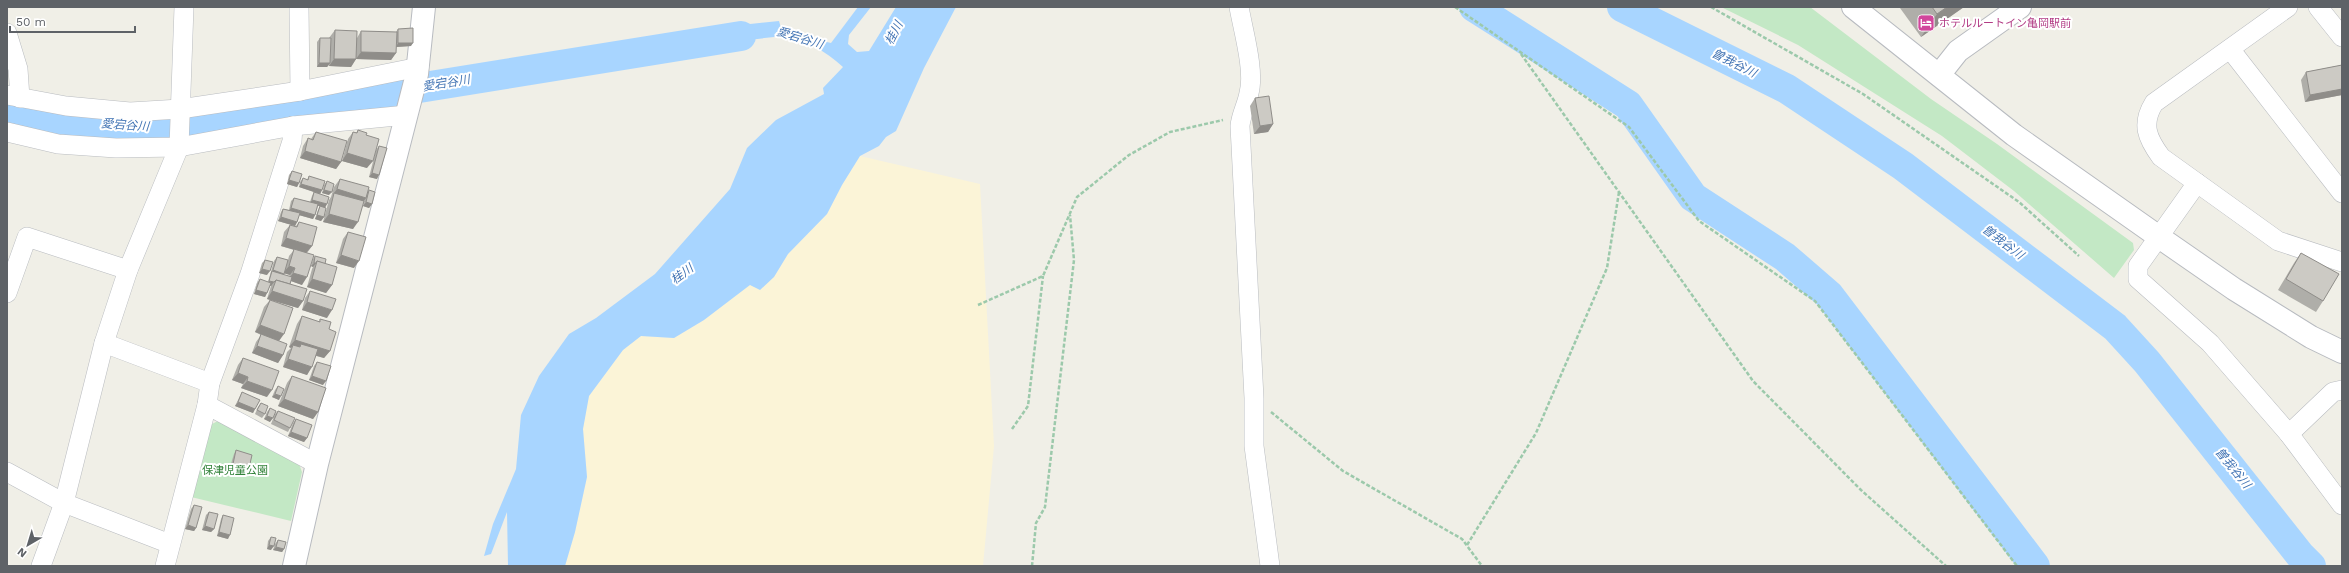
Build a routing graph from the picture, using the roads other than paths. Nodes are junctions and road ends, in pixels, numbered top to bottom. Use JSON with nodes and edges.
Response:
{"nodes":[{"id":1,"x":184,"y":7,"type":"edge"},
{"id":2,"x":299,"y":7,"type":"edge"},
{"id":3,"x":424,"y":7,"type":"edge"},
{"id":4,"x":1239,"y":7,"type":"edge"},
{"id":5,"x":1853,"y":7,"type":"edge"},
{"id":6,"x":2020,"y":7,"type":"edge"},
{"id":7,"x":2288,"y":7,"type":"edge"},
{"id":8,"x":2318,"y":7,"type":"edge"},
{"id":9,"x":7,"y":33,"type":"edge"},
{"id":10,"x":2342,"y":37,"type":"edge"},
{"id":11,"x":2230,"y":49,"type":"junction"},
{"id":12,"x":418,"y":71,"type":"junction"},
{"id":13,"x":1940,"y":75,"type":"junction"},
{"id":14,"x":300,"y":91,"type":"junction"},
{"id":15,"x":14,"y":96,"type":"edge"},
{"id":16,"x":409,"y":109,"type":"junction"},
{"id":17,"x":180,"y":113,"type":"junction"},
{"id":18,"x":293,"y":126,"type":"junction"},
{"id":19,"x":7,"y":132,"type":"edge"},
{"id":20,"x":180,"y":144,"type":"junction"},
{"id":21,"x":2197,"y":183,"type":"junction"},
{"id":22,"x":2342,"y":193,"type":"edge"},
{"id":23,"x":2159,"y":237,"type":"junction"},
{"id":24,"x":2342,"y":262,"type":"edge"},
{"id":25,"x":128,"y":270,"type":"junction"},
{"id":26,"x":7,"y":293,"type":"edge"},
{"id":27,"x":104,"y":343,"type":"junction"},
{"id":28,"x":2342,"y":352,"type":"edge"},
{"id":29,"x":210,"y":383,"type":"junction"},
{"id":30,"x":2342,"y":390,"type":"edge"},
{"id":31,"x":207,"y":405,"type":"junction"},
{"id":32,"x":2289,"y":434,"type":"junction"},
{"id":33,"x":317,"y":464,"type":"junction"},
{"id":34,"x":7,"y":472,"type":"edge"},
{"id":35,"x":64,"y":503,"type":"junction"},
{"id":36,"x":2342,"y":505,"type":"edge"},
{"id":37,"x":170,"y":544,"type":"junction"},
{"id":38,"x":41,"y":566,"type":"edge"},
{"id":39,"x":164,"y":566,"type":"edge"},
{"id":40,"x":294,"y":566,"type":"edge"},
{"id":41,"x":1270,"y":566,"type":"edge"}],
"edges":[{"from":1,"to":17,"type":"street"},
{"from":2,"to":14,"type":"street"},
{"from":3,"to":12,"type":"street"},
{"from":4,"to":41,"type":"street"},
{"from":5,"to":13,"type":"street"},
{"from":6,"to":13,"type":"street"},
{"from":7,"to":11,"type":"street"},
{"from":8,"to":10,"type":"street"},
{"from":9,"to":15,"type":"street"},
{"from":11,"to":21,"type":"street"},
{"from":11,"to":22,"type":"street"},
{"from":12,"to":14,"type":"street"},
{"from":12,"to":16,"type":"street"},
{"from":13,"to":23,"type":"street"},
{"from":14,"to":17,"type":"street"},
{"from":15,"to":17,"type":"street"},
{"from":16,"to":18,"type":"street"},
{"from":16,"to":33,"type":"street"},
{"from":17,"to":20,"type":"street"},
{"from":18,"to":20,"type":"street"},
{"from":18,"to":29,"type":"street"},
{"from":19,"to":20,"type":"street"},
{"from":20,"to":25,"type":"street"},
{"from":21,"to":23,"type":"street"},
{"from":21,"to":24,"type":"street"},
{"from":23,"to":28,"type":"street"},
{"from":23,"to":32,"type":"street"},
{"from":25,"to":26,"type":"street"},
{"from":25,"to":27,"type":"street"},
{"from":27,"to":29,"type":"street"},
{"from":27,"to":35,"type":"street"},
{"from":29,"to":31,"type":"street"},
{"from":30,"to":32,"type":"street"},
{"from":31,"to":33,"type":"street"},
{"from":31,"to":37,"type":"street"},
{"from":32,"to":36,"type":"street"},
{"from":33,"to":40,"type":"street"},
{"from":34,"to":35,"type":"street"},
{"from":35,"to":37,"type":"street"},
{"from":35,"to":38,"type":"street"},
{"from":37,"to":39,"type":"street"}]}
